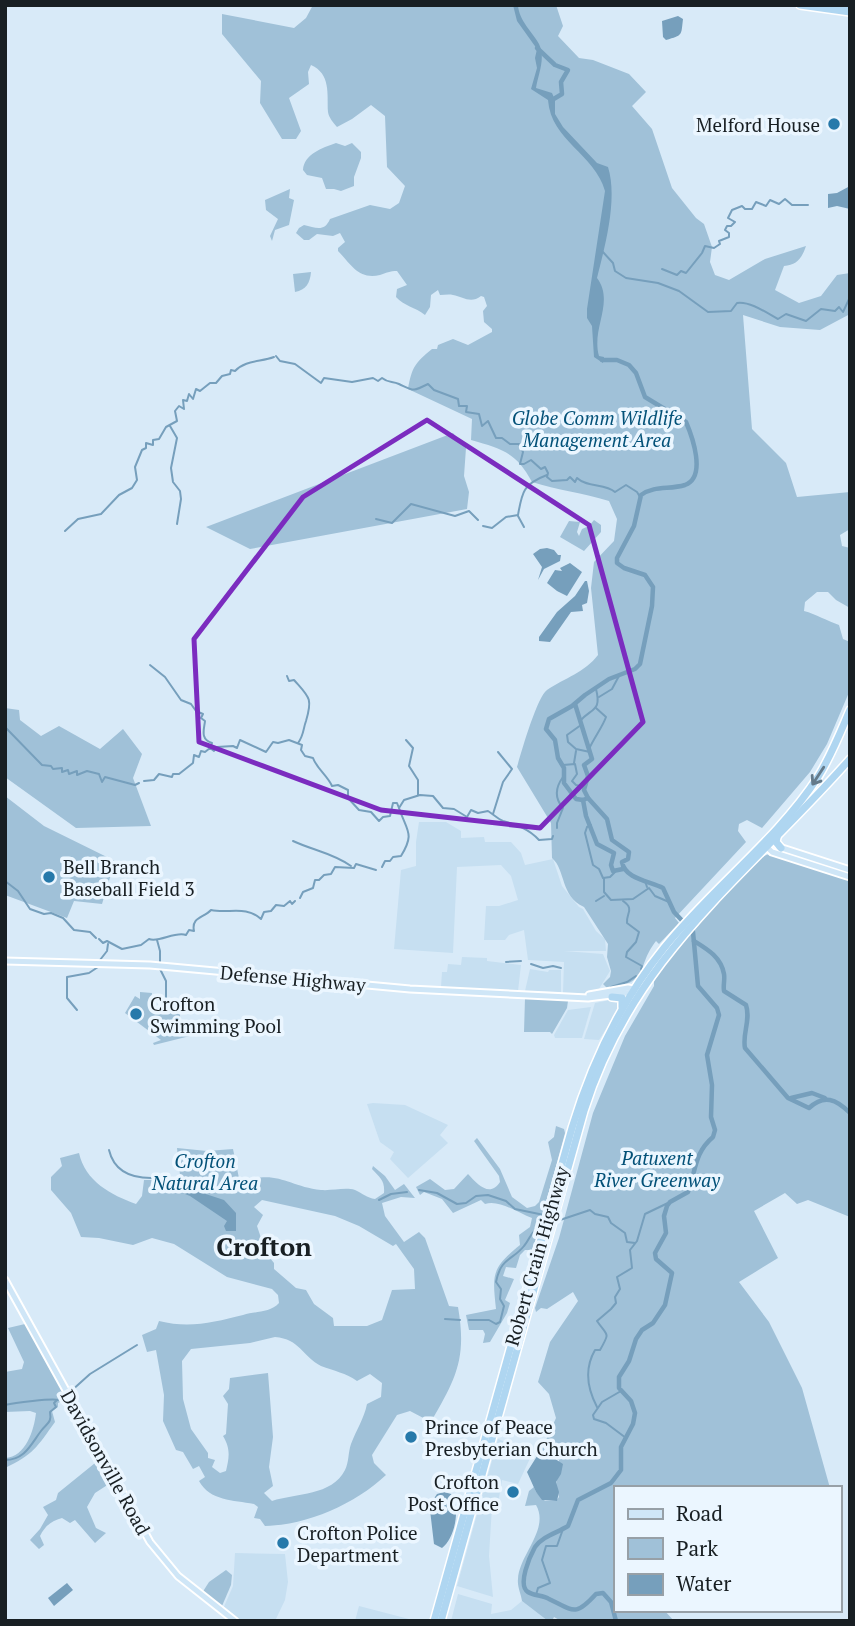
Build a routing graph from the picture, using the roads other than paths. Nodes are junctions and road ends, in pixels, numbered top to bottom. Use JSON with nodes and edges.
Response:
{"nodes":[{"id":1,"x":800,"y":5,"type":"edge"},
{"id":2,"x":827,"y":5,"type":"edge"},
{"id":3,"x":850,"y":6,"type":"edge"},
{"id":4,"x":850,"y":12,"type":"edge"},
{"id":5,"x":850,"y":710,"type":"edge"},
{"id":6,"x":850,"y":759,"type":"edge"},
{"id":7,"x":778,"y":833,"type":"junction"},
{"id":8,"x":765,"y":844,"type":"junction"},
{"id":9,"x":781,"y":848,"type":"junction"},
{"id":10,"x":772,"y":852,"type":"junction"},
{"id":11,"x":850,"y":870,"type":"edge"},
{"id":12,"x":739,"y":873,"type":"junction"},
{"id":13,"x":850,"y":877,"type":"edge"},
{"id":14,"x":694,"y":917,"type":"junction"},
{"id":15,"x":5,"y":961,"type":"edge"},
{"id":16,"x":636,"y":992,"type":"junction"},
{"id":17,"x":612,"y":997,"type":"junction"},
{"id":18,"x":581,"y":998,"type":"junction"},
{"id":19,"x":622,"y":1009,"type":"junction"},
{"id":20,"x":540,"y":1240,"type":"junction"},
{"id":21,"x":542,"y":1258,"type":"junction"},
{"id":22,"x":5,"y":1280,"type":"edge"},
{"id":23,"x":235,"y":1621,"type":"edge"},
{"id":24,"x":437,"y":1621,"type":"edge"}],
"edges":[{"from":1,"to":4,"type":"highway"},
{"from":2,"to":3,"type":"highway"},
{"from":5,"to":8,"type":"highway","one_way":true},
{"from":6,"to":7,"type":"highway"},
{"from":7,"to":8,"type":"highway"},
{"from":7,"to":9,"type":"highway"},
{"from":8,"to":9,"type":"main road"},
{"from":8,"to":10,"type":"main road"},
{"from":8,"to":12,"type":"highway"},
{"from":8,"to":14,"type":"highway"},
{"from":9,"to":11,"type":"main road"},
{"from":10,"to":12,"type":"highway"},
{"from":10,"to":13,"type":"main road"},
{"from":12,"to":14,"type":"highway"},
{"from":14,"to":16,"type":"highway","name":"Robert Crain Highway"},
{"from":15,"to":18,"type":"main road","name":"Defense Highway"},
{"from":16,"to":17,"type":"main road","name":"Defense Highway"},
{"from":16,"to":18,"type":"main road","name":"Defense Highway"},
{"from":16,"to":19,"type":"highway","name":"Robert Crain Highway"},
{"from":16,"to":21,"type":"highway","name":"Robert Crain Highway"},
{"from":17,"to":18,"type":"main road","name":"Defense Highway"},
{"from":17,"to":19,"type":"highway"},
{"from":19,"to":20,"type":"highway","name":"Robert Crain Highway"},
{"from":20,"to":21,"type":"highway"},
{"from":20,"to":24,"type":"highway","name":"Robert Crain Highway"},
{"from":21,"to":24,"type":"highway","name":"Robert Crain Highway"},
{"from":22,"to":23,"type":"main road","name":"Davidsonville Road"}]}
